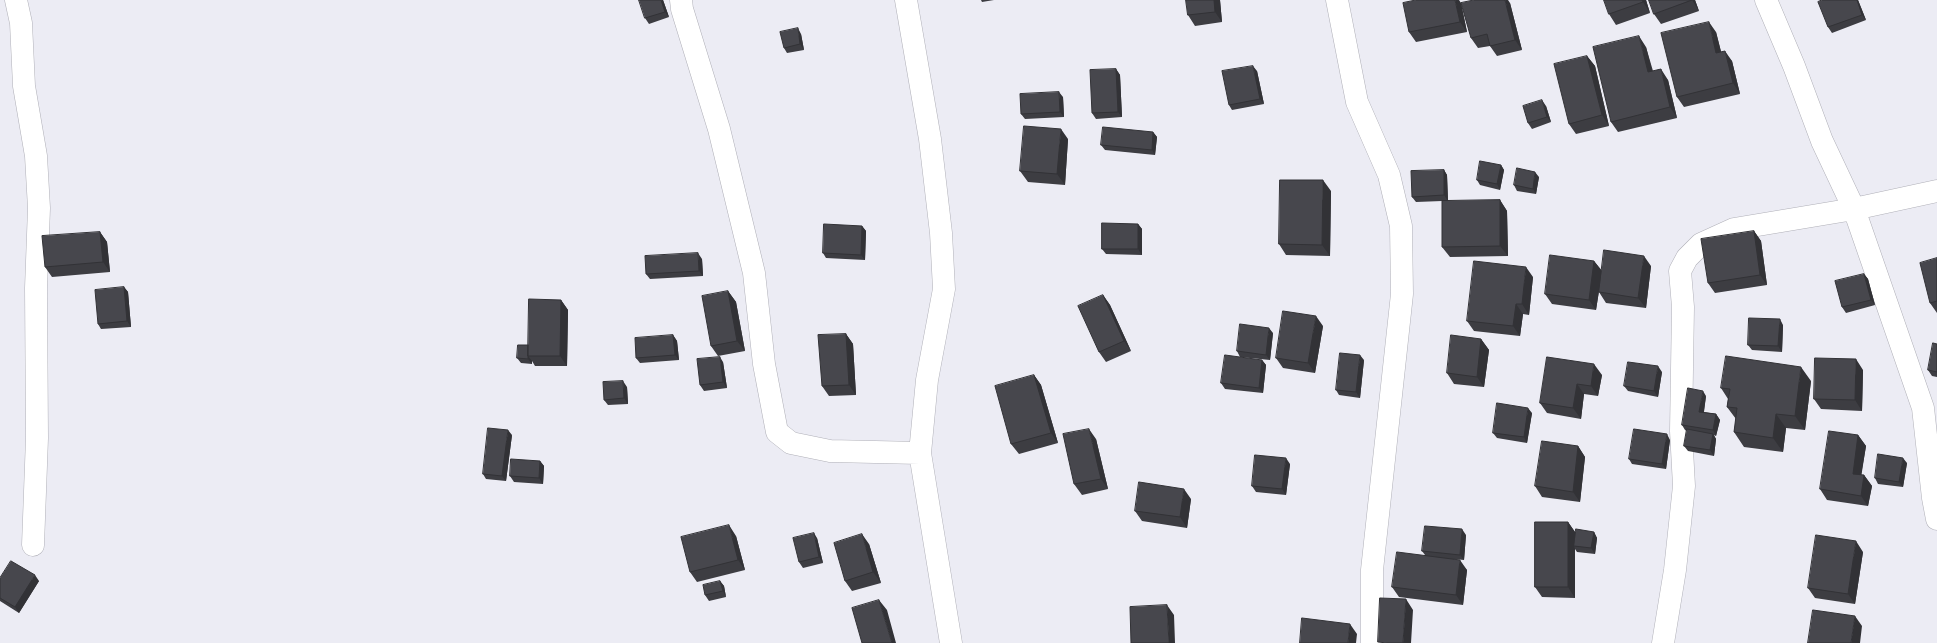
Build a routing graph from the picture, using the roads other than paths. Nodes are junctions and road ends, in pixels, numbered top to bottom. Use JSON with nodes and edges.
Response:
{"nodes":[{"id":1,"x":16,"y":0,"type":"edge"},
{"id":2,"x":681,"y":0,"type":"edge"},
{"id":3,"x":906,"y":0,"type":"edge"},
{"id":4,"x":1337,"y":0,"type":"edge"},
{"id":5,"x":1766,"y":0,"type":"edge"},
{"id":6,"x":1937,"y":191,"type":"edge"},
{"id":7,"x":1854,"y":209,"type":"junction"},
{"id":8,"x":920,"y":453,"type":"junction"},
{"id":9,"x":1937,"y":519,"type":"edge"},
{"id":10,"x":33,"y":545,"type":"dead end"},
{"id":11,"x":951,"y":643,"type":"edge"},
{"id":12,"x":1372,"y":643,"type":"edge"},
{"id":13,"x":1663,"y":643,"type":"edge"}],
"edges":[{"from":1,"to":10,"type":"street"},
{"from":2,"to":8,"type":"street"},
{"from":3,"to":8,"type":"street"},
{"from":4,"to":12,"type":"street"},
{"from":5,"to":7,"type":"street"},
{"from":6,"to":7,"type":"street"},
{"from":7,"to":9,"type":"street"},
{"from":7,"to":13,"type":"street"},
{"from":8,"to":11,"type":"street"}]}
